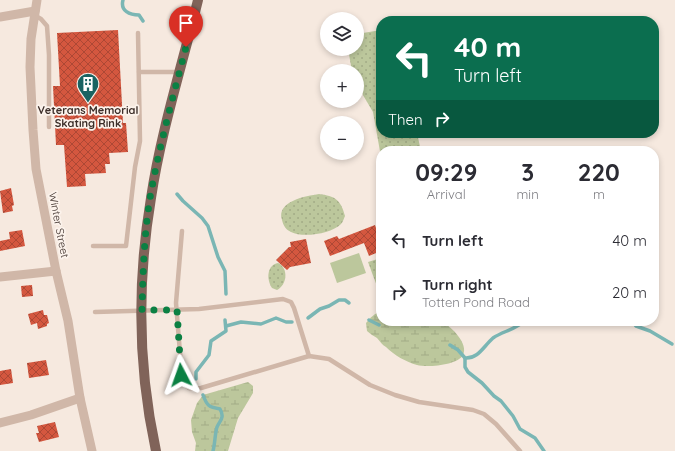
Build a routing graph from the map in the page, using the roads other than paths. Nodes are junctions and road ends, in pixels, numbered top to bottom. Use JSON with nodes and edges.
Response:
{"nodes":[{"id":1,"x":37,"y":0,"type":"edge"},
{"id":2,"x":198,"y":0,"type":"edge"},
{"id":3,"x":35,"y":13,"type":"junction"},
{"id":4,"x":0,"y":17,"type":"edge"},
{"id":5,"x":138,"y":33,"type":"dead end"},
{"id":6,"x":139,"y":72,"type":"junction"},
{"id":7,"x":180,"y":72,"type":"junction"},
{"id":8,"x":49,"y":127,"type":"dead end"},
{"id":9,"x":182,"y":231,"type":"dead end"},
{"id":10,"x":93,"y":246,"type":"dead end"},
{"id":11,"x":56,"y":271,"type":"junction"},
{"id":12,"x":0,"y":277,"type":"edge"},
{"id":13,"x":142,"y":310,"type":"junction"},
{"id":14,"x":177,"y":310,"type":"junction"},
{"id":15,"x":95,"y":312,"type":"dead end"},
{"id":16,"x":309,"y":356,"type":"junction"},
{"id":17,"x":80,"y":398,"type":"junction"},
{"id":18,"x":0,"y":423,"type":"edge"},
{"id":19,"x":92,"y":451,"type":"edge"},
{"id":20,"x":156,"y":451,"type":"edge"},
{"id":21,"x":520,"y":451,"type":"edge"}],
"edges":[{"from":1,"to":3,"type":"street","name":"Winter Street"},
{"from":2,"to":7,"type":"main road"},
{"from":3,"to":4,"type":"street"},
{"from":3,"to":8,"type":"lane"},
{"from":3,"to":11,"type":"street","name":"Winter Street"},
{"from":5,"to":6,"type":"lane"},
{"from":6,"to":7,"type":"lane"},
{"from":6,"to":10,"type":"lane"},
{"from":7,"to":13,"type":"main road"},
{"from":9,"to":14,"type":"lane"},
{"from":11,"to":12,"type":"street"},
{"from":11,"to":17,"type":"street","name":"Winter Street"},
{"from":13,"to":14,"type":"lane"},
{"from":13,"to":15,"type":"lane"},
{"from":13,"to":20,"type":"main road"},
{"from":14,"to":16,"type":"lane"},
{"from":14,"to":16,"type":"lane"},
{"from":16,"to":21,"type":"lane"},
{"from":17,"to":18,"type":"street"},
{"from":17,"to":19,"type":"street","name":"Winter Street"}]}
